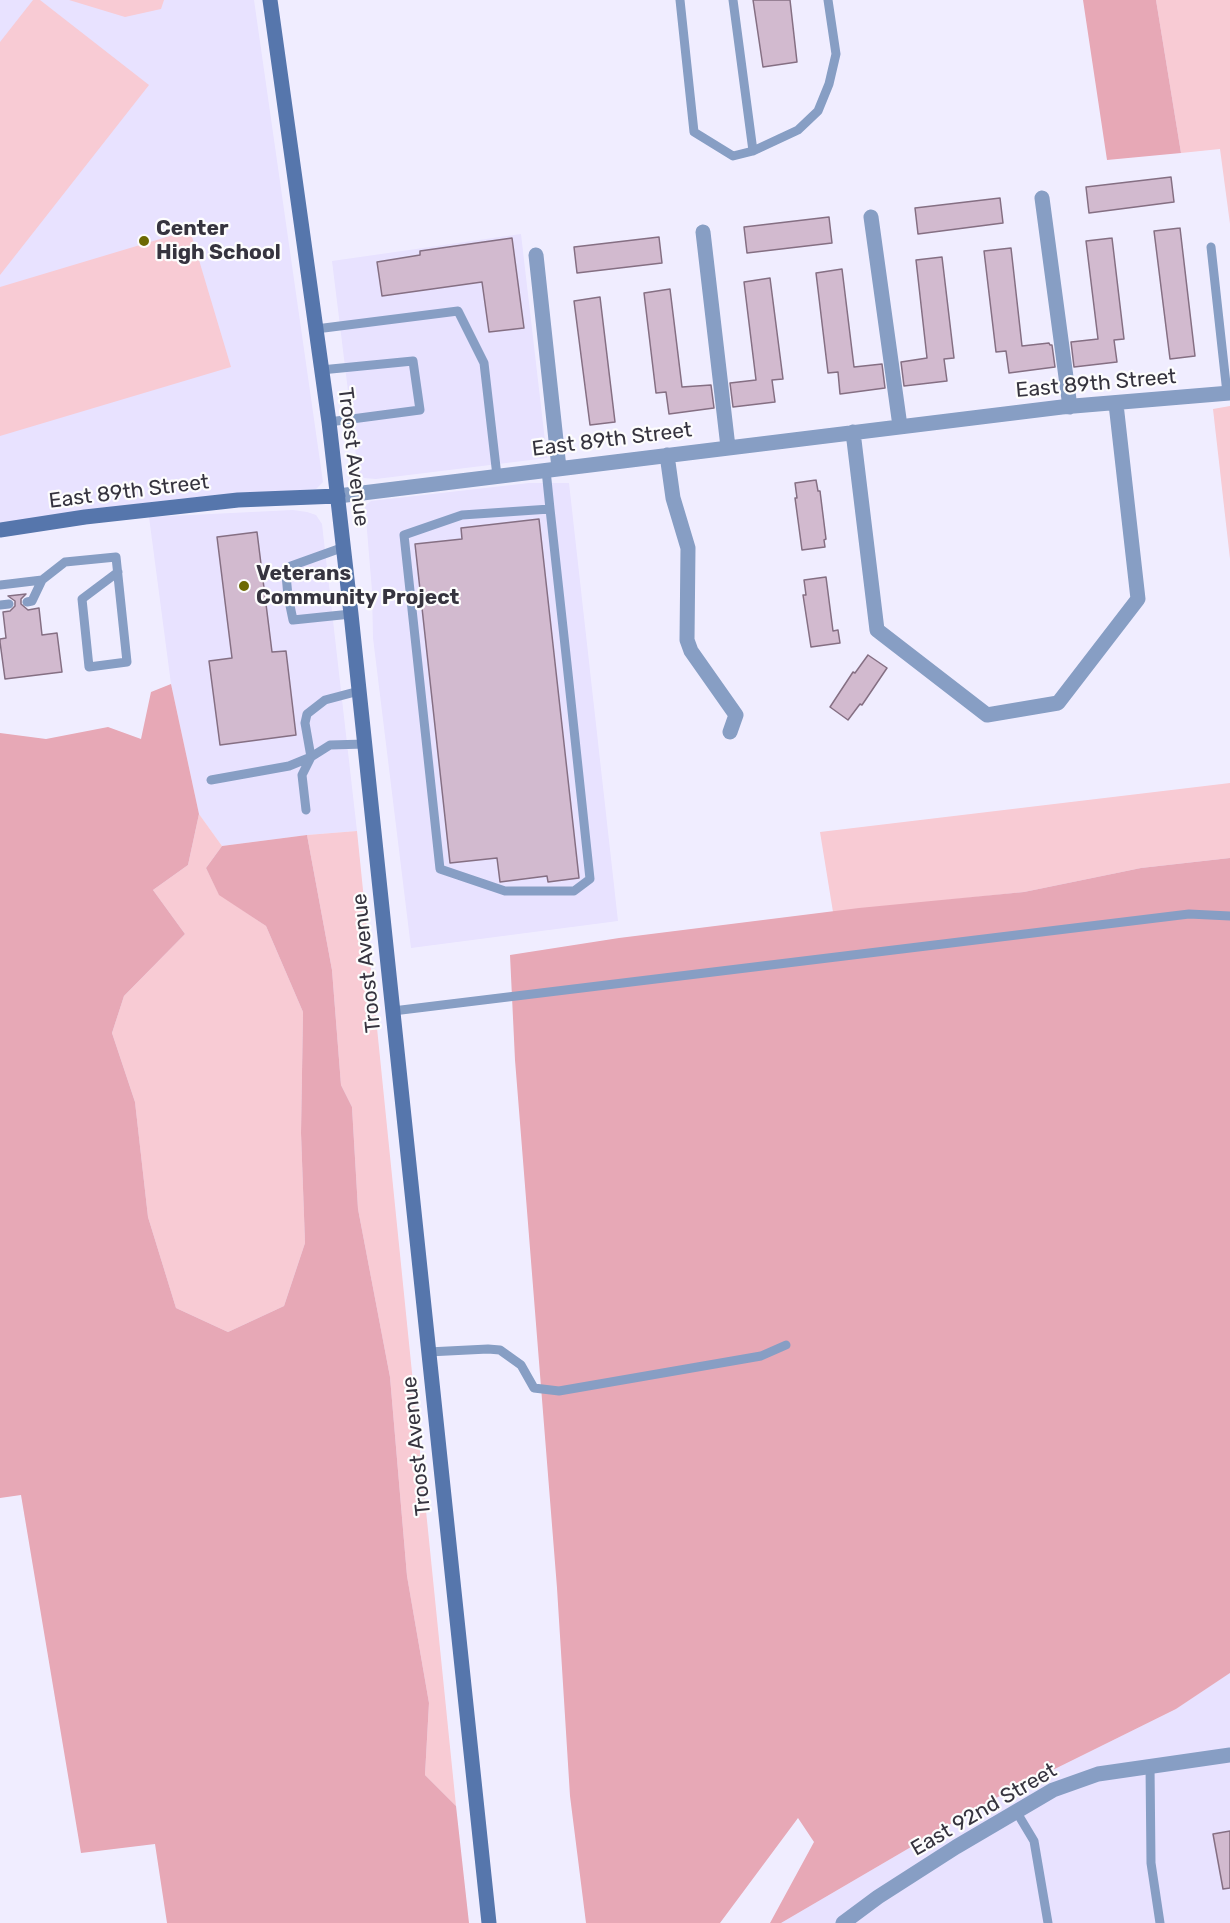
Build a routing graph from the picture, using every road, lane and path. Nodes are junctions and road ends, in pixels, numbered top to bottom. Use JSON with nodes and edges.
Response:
{"nodes":[{"id":1,"x":270,"y":0,"type":"edge"},
{"id":2,"x":680,"y":0,"type":"edge"},
{"id":3,"x":733,"y":0,"type":"edge"},
{"id":4,"x":828,"y":0,"type":"edge"},
{"id":5,"x":753,"y":151,"type":"junction"},
{"id":6,"x":1042,"y":198,"type":"dead end"},
{"id":7,"x":870,"y":217,"type":"dead end"},
{"id":8,"x":703,"y":232,"type":"dead end"},
{"id":9,"x":1211,"y":247,"type":"dead end"},
{"id":10,"x":536,"y":255,"type":"dead end"},
{"id":11,"x":316,"y":329,"type":"junction"},
{"id":12,"x":321,"y":370,"type":"junction"},
{"id":13,"x":1228,"y":393,"type":"edge"},
{"id":14,"x":1116,"y":404,"type":"junction"},
{"id":15,"x":1070,"y":407,"type":"junction"},
{"id":16,"x":329,"y":422,"type":"junction"},
{"id":17,"x":900,"y":426,"type":"junction"},
{"id":18,"x":853,"y":432,"type":"junction"},
{"id":19,"x":728,"y":447,"type":"junction"},
{"id":20,"x":667,"y":455,"type":"junction"},
{"id":21,"x":552,"y":469,"type":"junction"},
{"id":22,"x":497,"y":476,"type":"junction"},
{"id":23,"x":338,"y":496,"type":"junction"},
{"id":24,"x":550,"y":509,"type":"junction"},
{"id":25,"x":0,"y":530,"type":"edge"},
{"id":26,"x":344,"y":547,"type":"junction"},
{"id":27,"x":117,"y":572,"type":"junction"},
{"id":28,"x":42,"y":580,"type":"junction"},
{"id":29,"x":0,"y":585,"type":"edge"},
{"id":30,"x":27,"y":602,"type":"dead end"},
{"id":31,"x":351,"y":614,"type":"junction"},
{"id":32,"x":359,"y":691,"type":"junction"},
{"id":33,"x":730,"y":732,"type":"dead end"},
{"id":34,"x":365,"y":744,"type":"junction"},
{"id":35,"x":311,"y":757,"type":"junction"},
{"id":36,"x":211,"y":780,"type":"dead end"},
{"id":37,"x":306,"y":810,"type":"dead end"},
{"id":38,"x":1230,"y":916,"type":"edge"},
{"id":39,"x":393,"y":1011,"type":"junction"},
{"id":40,"x":786,"y":1345,"type":"dead end"},
{"id":41,"x":428,"y":1352,"type":"junction"},
{"id":42,"x":1230,"y":1755,"type":"edge"},
{"id":43,"x":1150,"y":1765,"type":"junction"},
{"id":44,"x":1016,"y":1811,"type":"junction"},
{"id":45,"x":489,"y":1923,"type":"edge"},
{"id":46,"x":843,"y":1923,"type":"edge"},
{"id":47,"x":1048,"y":1923,"type":"edge"},
{"id":48,"x":1160,"y":1923,"type":"edge"}],
"edges":[{"from":1,"to":11,"type":"main road","name":"Troost Avenue"},
{"from":2,"to":5,"type":"lane"},
{"from":3,"to":5,"type":"lane"},
{"from":4,"to":5,"type":"lane"},
{"from":6,"to":15,"type":"street"},
{"from":7,"to":17,"type":"street"},
{"from":8,"to":19,"type":"street"},
{"from":9,"to":13,"type":"lane"},
{"from":10,"to":21,"type":"street"},
{"from":11,"to":12,"type":"main road","name":"Troost Avenue"},
{"from":11,"to":22,"type":"lane"},
{"from":12,"to":16,"type":"main road","name":"Troost Avenue"},
{"from":12,"to":16,"type":"lane"},
{"from":13,"to":14,"type":"street","name":"East 89th Street"},
{"from":14,"to":15,"type":"street","name":"East 89th Street"},
{"from":14,"to":18,"type":"street"},
{"from":15,"to":17,"type":"street","name":"East 89th Street"},
{"from":16,"to":23,"type":"main road","name":"Troost Avenue"},
{"from":17,"to":18,"type":"street","name":"East 89th Street"},
{"from":18,"to":19,"type":"street","name":"East 89th Street"},
{"from":19,"to":20,"type":"street","name":"East 89th Street"},
{"from":20,"to":21,"type":"street","name":"East 89th Street"},
{"from":20,"to":33,"type":"street"},
{"from":21,"to":22,"type":"street","name":"East 89th Street"},
{"from":21,"to":24,"type":"lane"},
{"from":22,"to":23,"type":"street","name":"East 89th Street"},
{"from":23,"to":25,"type":"main road","name":"East 89th Street"},
{"from":23,"to":26,"type":"main road","name":"Troost Avenue"},
{"from":24,"to":24,"type":"lane"},
{"from":26,"to":31,"type":"main road","name":"Troost Avenue"},
{"from":26,"to":31,"type":"lane"},
{"from":27,"to":27,"type":"lane"},
{"from":27,"to":28,"type":"lane"},
{"from":28,"to":29,"type":"lane"},
{"from":28,"to":30,"type":"lane"},
{"from":31,"to":32,"type":"main road","name":"Troost Avenue"},
{"from":32,"to":34,"type":"main road","name":"Troost Avenue"},
{"from":32,"to":35,"type":"lane"},
{"from":34,"to":35,"type":"lane"},
{"from":34,"to":39,"type":"main road","name":"Troost Avenue"},
{"from":35,"to":36,"type":"lane"},
{"from":35,"to":37,"type":"lane"},
{"from":38,"to":39,"type":"lane"},
{"from":39,"to":41,"type":"main road","name":"Troost Avenue"},
{"from":40,"to":41,"type":"lane"},
{"from":41,"to":45,"type":"main road","name":"Troost Avenue"},
{"from":42,"to":43,"type":"street","name":"East 92nd Street"},
{"from":43,"to":44,"type":"street","name":"East 92nd Street"},
{"from":43,"to":48,"type":"lane"},
{"from":44,"to":46,"type":"street","name":"East 92nd Street"},
{"from":44,"to":47,"type":"lane"}]}
